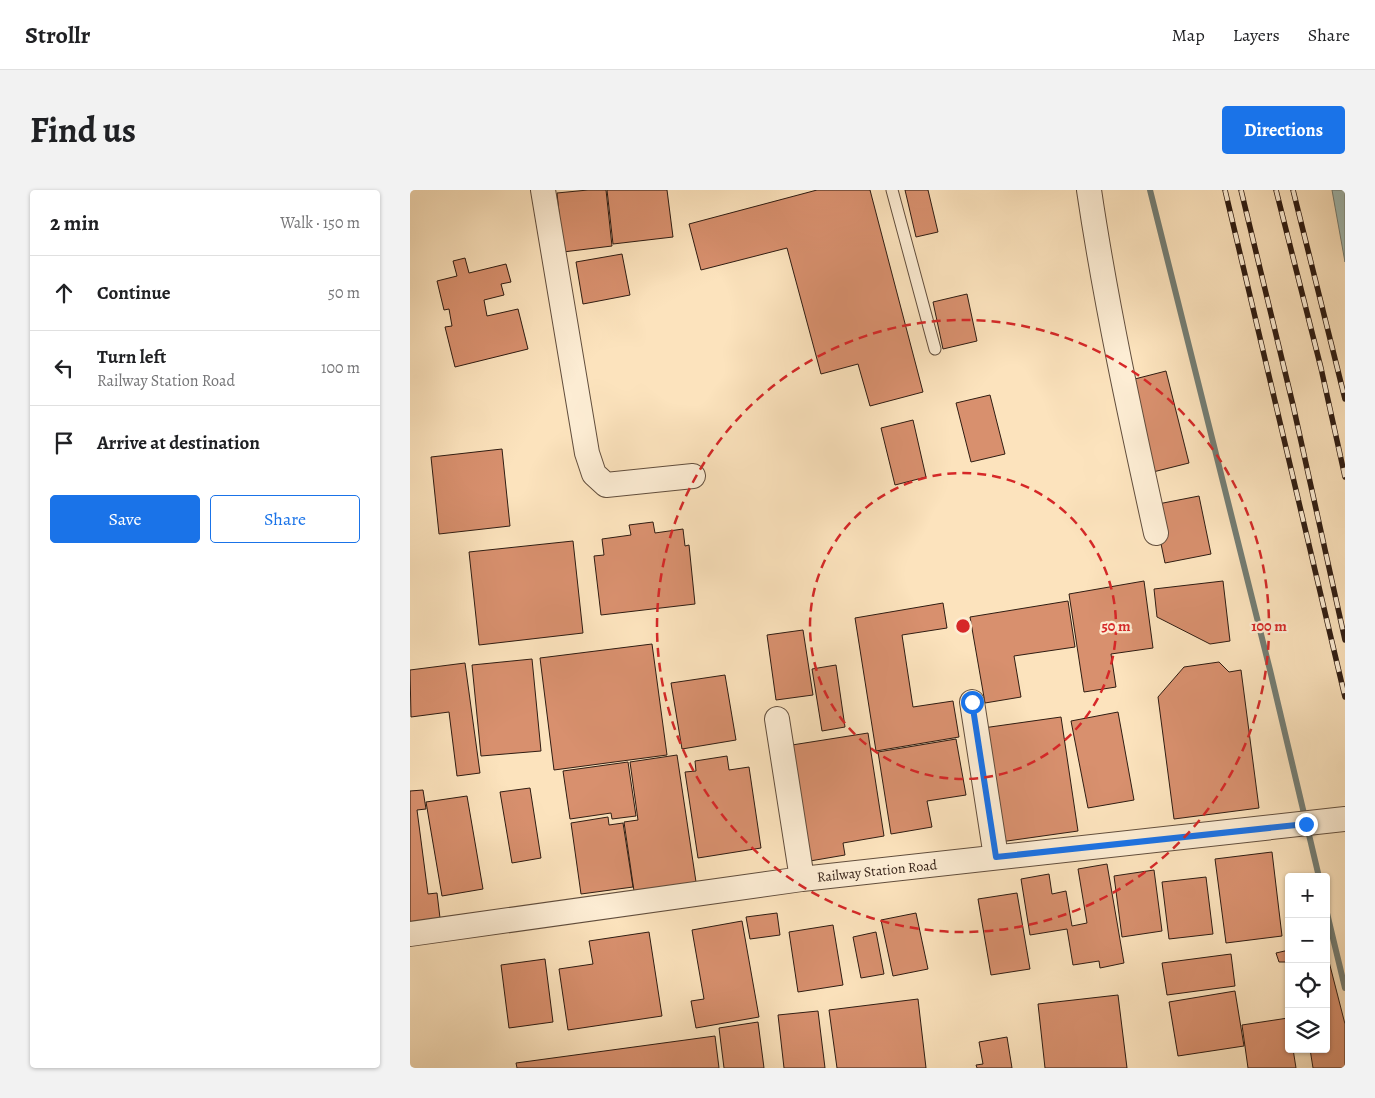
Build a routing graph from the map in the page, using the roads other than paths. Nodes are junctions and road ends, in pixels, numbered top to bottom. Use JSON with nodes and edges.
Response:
{"nodes":[{"id":1,"x":543,"y":190,"type":"edge"},
{"id":2,"x":892,"y":190,"type":"edge"},
{"id":3,"x":1089,"y":190,"type":"edge"},
{"id":4,"x":935,"y":349,"type":"dead end"},
{"id":5,"x":693,"y":476,"type":"dead end"},
{"id":6,"x":1156,"y":533,"type":"dead end"},
{"id":7,"x":972,"y":702,"type":"dead end"},
{"id":8,"x":777,"y":719,"type":"dead end"},
{"id":9,"x":1345,"y":819,"type":"edge"},
{"id":10,"x":996,"y":857,"type":"junction"},
{"id":11,"x":802,"y":879,"type":"junction"},
{"id":12,"x":410,"y":934,"type":"edge"}],
"edges":[{"from":1,"to":5,"type":"street"},
{"from":2,"to":4,"type":"lane"},
{"from":3,"to":6,"type":"street"},
{"from":7,"to":10,"type":"street"},
{"from":8,"to":11,"type":"street"},
{"from":9,"to":10,"type":"street","name":"Railway Station Road"},
{"from":10,"to":11,"type":"street","name":"Railway Station Road"},
{"from":11,"to":12,"type":"street","name":"Railway Station Road"}]}
